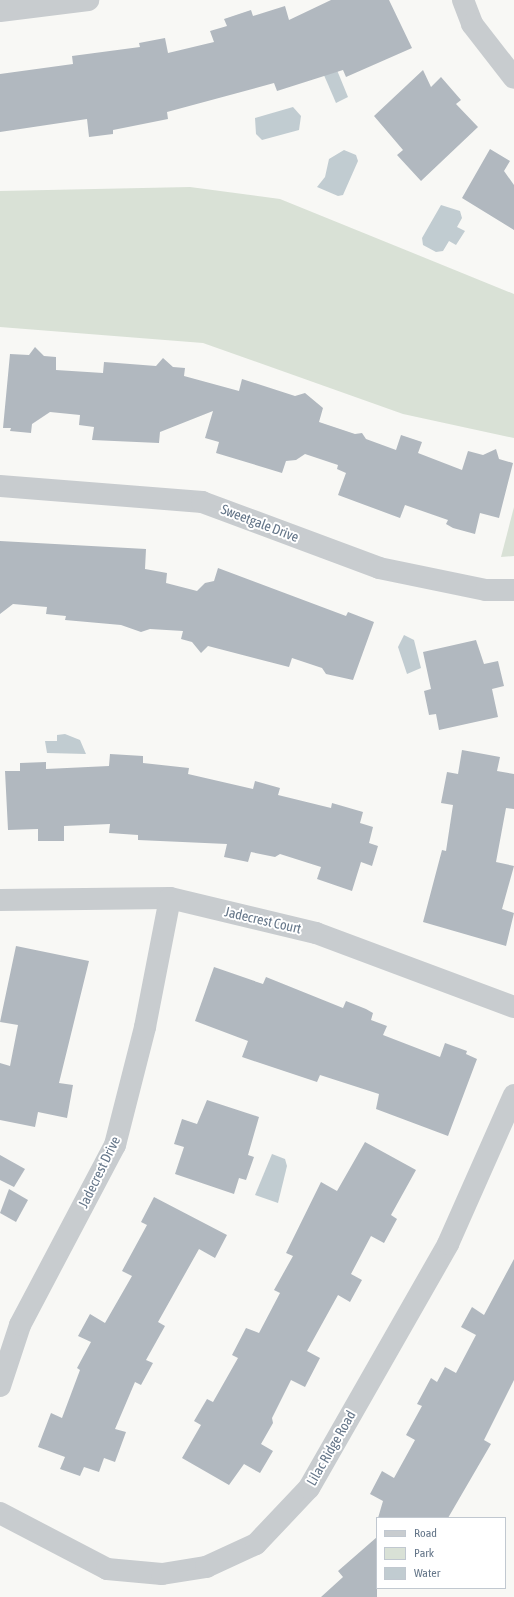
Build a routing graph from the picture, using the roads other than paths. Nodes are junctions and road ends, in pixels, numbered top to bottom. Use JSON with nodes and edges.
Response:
{"nodes":[{"id":1,"x":88,"y":0,"type":"edge"},
{"id":2,"x":463,"y":0,"type":"edge"},
{"id":3,"x":0,"y":11,"type":"edge"},
{"id":4,"x":514,"y":78,"type":"edge"},
{"id":5,"x":0,"y":486,"type":"edge"},
{"id":6,"x":514,"y":590,"type":"edge"},
{"id":7,"x":170,"y":898,"type":"junction"},
{"id":8,"x":0,"y":900,"type":"edge"},
{"id":9,"x":514,"y":1007,"type":"edge"},
{"id":10,"x":514,"y":1095,"type":"edge"},
{"id":11,"x":0,"y":1386,"type":"edge"},
{"id":12,"x":0,"y":1513,"type":"edge"}],
"edges":[{"from":1,"to":3,"type":"street"},
{"from":2,"to":4,"type":"street"},
{"from":5,"to":6,"type":"street","name":"Sweetgale Drive"},
{"from":7,"to":8,"type":"street","name":"Jadecrest Court"},
{"from":7,"to":9,"type":"street","name":"Jadecrest Court"},
{"from":7,"to":11,"type":"street","name":"Jadecrest Drive"},
{"from":10,"to":12,"type":"street","name":"Lilac Ridge Road"}]}
